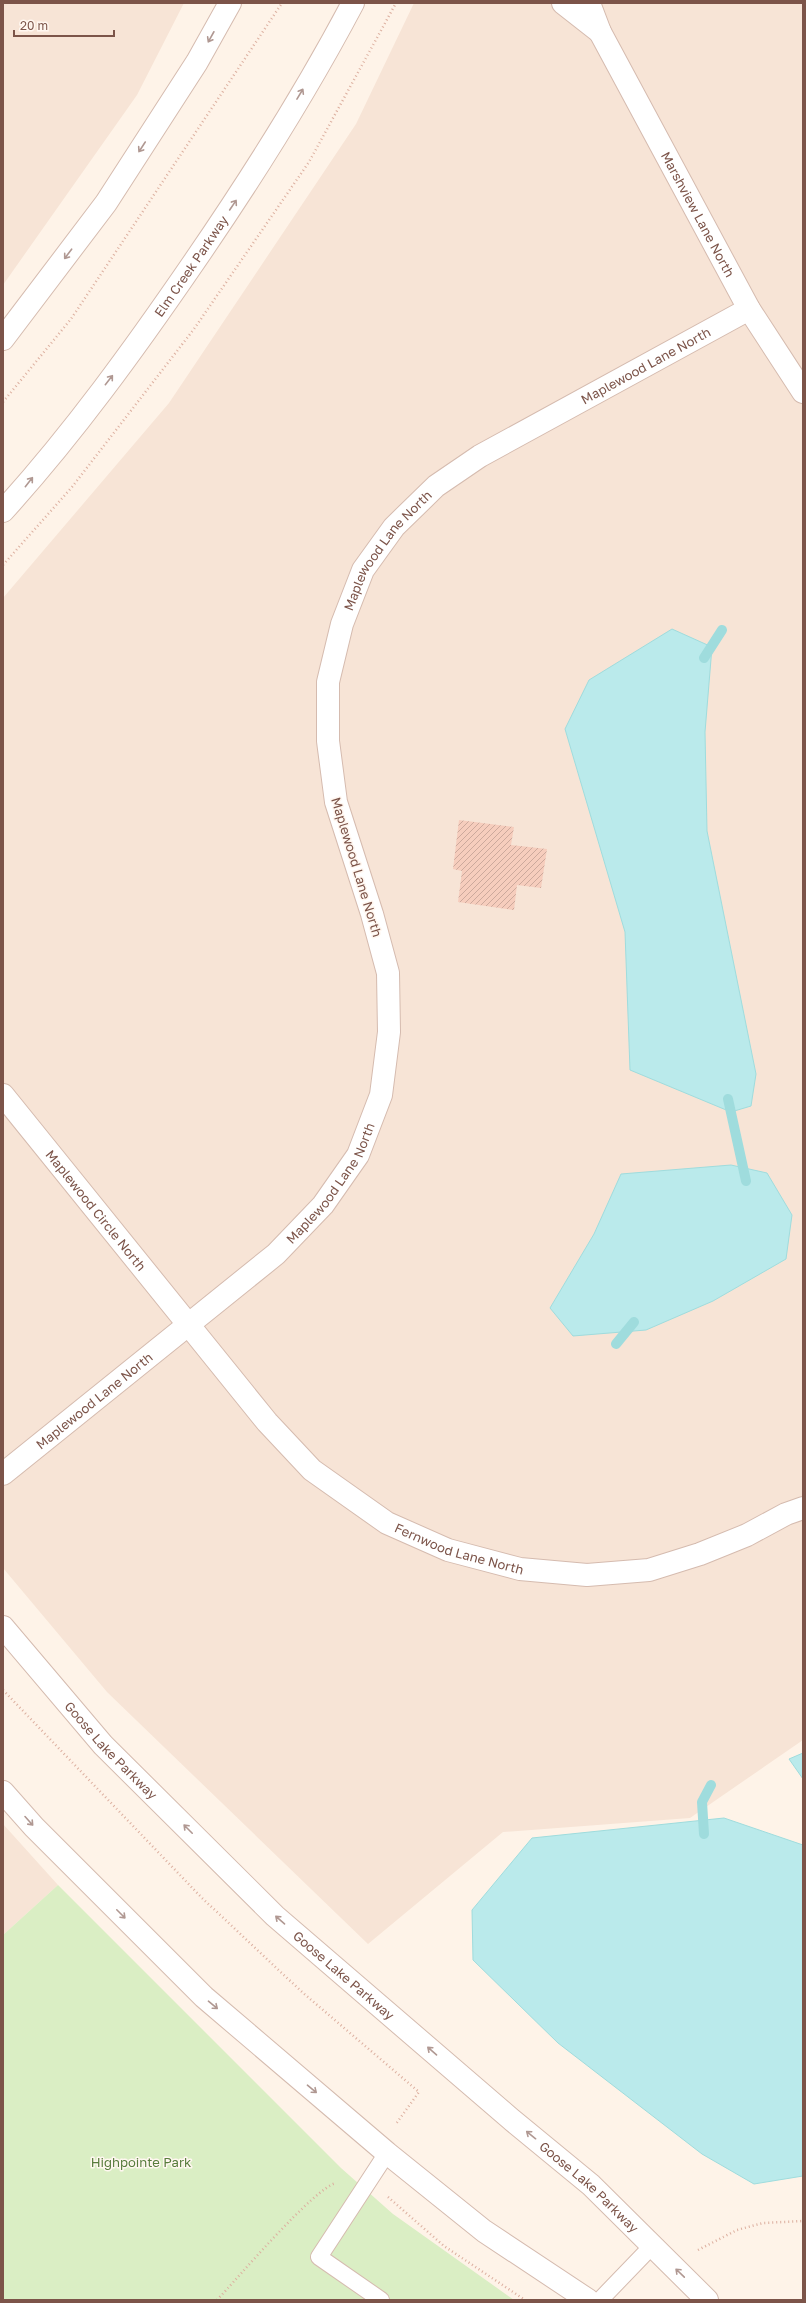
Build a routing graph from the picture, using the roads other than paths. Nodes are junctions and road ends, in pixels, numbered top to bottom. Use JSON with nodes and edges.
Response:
{"nodes":[{"id":1,"x":230,"y":3,"type":"edge"},
{"id":2,"x":353,"y":3,"type":"edge"},
{"id":3,"x":563,"y":3,"type":"edge"},
{"id":4,"x":590,"y":3,"type":"edge"},
{"id":5,"x":600,"y":32,"type":"junction"},
{"id":6,"x":749,"y":310,"type":"junction"},
{"id":7,"x":3,"y":340,"type":"edge"},
{"id":8,"x":803,"y":392,"type":"edge"},
{"id":9,"x":3,"y":512,"type":"edge"},
{"id":10,"x":3,"y":1095,"type":"edge"},
{"id":11,"x":188,"y":1326,"type":"junction"},
{"id":12,"x":3,"y":1474,"type":"edge"},
{"id":13,"x":803,"y":1508,"type":"edge"},
{"id":14,"x":3,"y":1626,"type":"edge"},
{"id":15,"x":3,"y":1792,"type":"edge"},
{"id":16,"x":383,"y":2150,"type":"junction"},
{"id":17,"x":652,"y":2246,"type":"junction"},
{"id":18,"x":381,"y":2300,"type":"edge"},
{"id":19,"x":588,"y":2300,"type":"edge"},
{"id":20,"x":600,"y":2300,"type":"edge"},
{"id":21,"x":707,"y":2300,"type":"edge"}],
"edges":[{"from":1,"to":7,"type":"street","one_way":true},
{"from":9,"to":2,"type":"street","name":"Elm Creek Parkway","one_way":true},
{"from":3,"to":5,"type":"street","name":"Marshview Lane North"},
{"from":4,"to":5,"type":"street","name":"Marshview Lane North"},
{"from":5,"to":6,"type":"street","name":"Marshview Lane North"},
{"from":6,"to":8,"type":"street","name":"Marshview Lane North"},
{"from":6,"to":11,"type":"street","name":"Maplewood Lane North"},
{"from":10,"to":11,"type":"street","name":"Maplewood Circle North"},
{"from":11,"to":12,"type":"street","name":"Maplewood Lane North"},
{"from":11,"to":13,"type":"street","name":"Fernwood Lane North"},
{"from":17,"to":14,"type":"street","name":"Goose Lake Parkway","one_way":true},
{"from":15,"to":16,"type":"street","one_way":true},
{"from":16,"to":18,"type":"lane"},
{"from":16,"to":19,"type":"street"},
{"from":17,"to":20,"type":"lane"},
{"from":21,"to":17,"type":"street","name":"Goose Lake Parkway","one_way":true}]}
